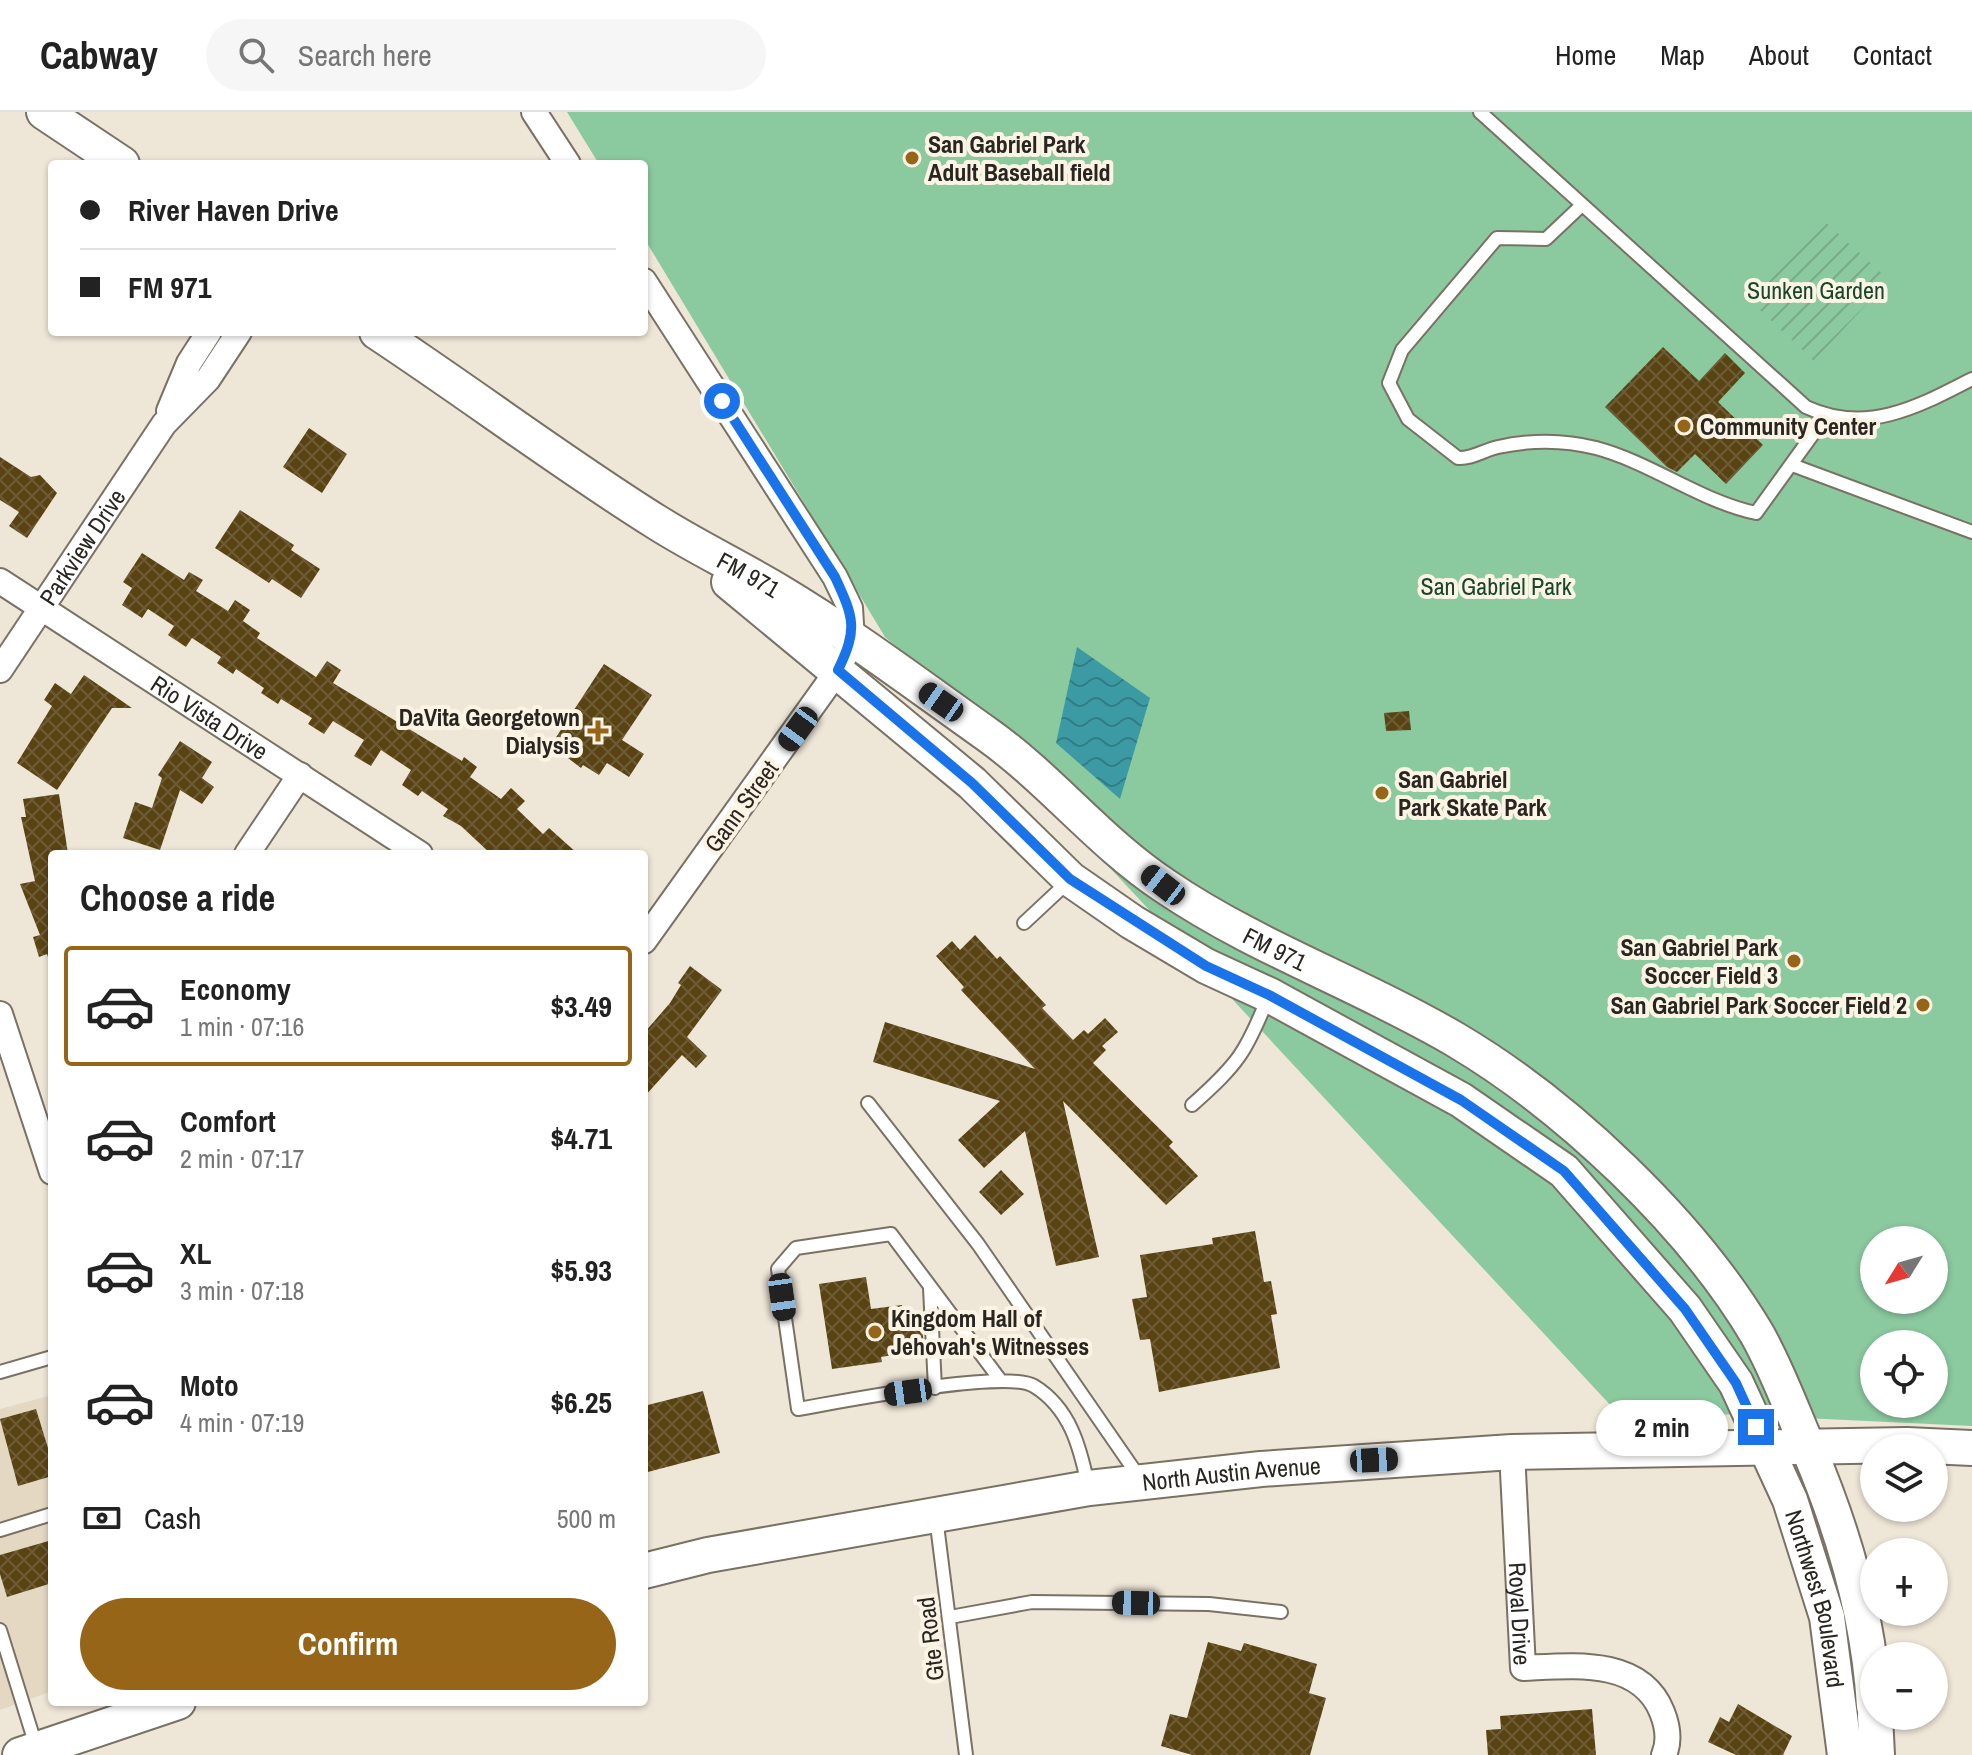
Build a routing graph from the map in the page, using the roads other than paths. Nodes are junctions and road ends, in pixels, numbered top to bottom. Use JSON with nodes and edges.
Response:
{"nodes":[{"id":1,"x":44,"y":112,"type":"edge"},
{"id":2,"x":534,"y":112,"type":"edge"},
{"id":3,"x":1480,"y":112,"type":"edge"},
{"id":4,"x":116,"y":160,"type":"edge"},
{"id":5,"x":565,"y":160,"type":"edge"},
{"id":6,"x":1582,"y":205,"type":"junction"},
{"id":7,"x":648,"y":287,"type":"edge"},
{"id":8,"x":206,"y":336,"type":"edge"},
{"id":9,"x":236,"y":336,"type":"edge"},
{"id":10,"x":383,"y":336,"type":"edge"},
{"id":11,"x":1972,"y":379,"type":"edge"},
{"id":12,"x":1826,"y":416,"type":"junction"},
{"id":13,"x":164,"y":424,"type":"junction"},
{"id":14,"x":1792,"y":465,"type":"junction"},
{"id":15,"x":1972,"y":532,"type":"edge"},
{"id":16,"x":0,"y":581,"type":"edge"},
{"id":17,"x":40,"y":608,"type":"junction"},
{"id":18,"x":845,"y":655,"type":"junction"},
{"id":19,"x":0,"y":670,"type":"edge"},
{"id":20,"x":300,"y":775,"type":"junction"},
{"id":21,"x":250,"y":850,"type":"edge"},
{"id":22,"x":414,"y":850,"type":"edge"},
{"id":23,"x":1070,"y":879,"type":"junction"},
{"id":24,"x":1024,"y":923,"type":"dead end"},
{"id":25,"x":648,"y":935,"type":"edge"},
{"id":26,"x":1290,"y":956,"type":"junction"},
{"id":27,"x":1269,"y":995,"type":"junction"},
{"id":28,"x":0,"y":1014,"type":"edge"},
{"id":29,"x":7,"y":1058,"type":"edge"},
{"id":30,"x":868,"y":1103,"type":"dead end"},
{"id":31,"x":1192,"y":1105,"type":"dead end"},
{"id":32,"x":48,"y":1162,"type":"edge"},
{"id":33,"x":930,"y":1286,"type":"junction"},
{"id":34,"x":48,"y":1358,"type":"edge"},
{"id":35,"x":0,"y":1372,"type":"edge"},
{"id":36,"x":1001,"y":1381,"type":"junction"},
{"id":37,"x":935,"y":1388,"type":"junction"},
{"id":38,"x":1079,"y":1394,"type":"junction"},
{"id":39,"x":1057,"y":1407,"type":"junction"},
{"id":40,"x":1767,"y":1448,"type":"junction"},
{"id":41,"x":1972,"y":1448,"type":"edge"},
{"id":42,"x":1808,"y":1449,"type":"junction"},
{"id":43,"x":1512,"y":1452,"type":"junction"},
{"id":44,"x":1144,"y":1482,"type":"junction"},
{"id":45,"x":1089,"y":1488,"type":"junction"},
{"id":46,"x":48,"y":1515,"type":"edge"},
{"id":47,"x":936,"y":1517,"type":"junction"},
{"id":48,"x":0,"y":1530,"type":"edge"},
{"id":49,"x":648,"y":1570,"type":"edge"},
{"id":50,"x":1281,"y":1612,"type":"dead end"},
{"id":51,"x":950,"y":1617,"type":"junction"},
{"id":52,"x":0,"y":1630,"type":"edge"},
{"id":53,"x":1865,"y":1642,"type":"edge"},
{"id":54,"x":166,"y":1706,"type":"edge"},
{"id":55,"x":1876,"y":1730,"type":"edge"},
{"id":56,"x":29,"y":1752,"type":"edge"},
{"id":57,"x":966,"y":1755,"type":"edge"},
{"id":58,"x":1664,"y":1755,"type":"edge"},
{"id":59,"x":1845,"y":1755,"type":"edge"},
{"id":60,"x":1877,"y":1755,"type":"edge"}],
"edges":[{"from":1,"to":4,"type":"main road"},
{"from":2,"to":5,"type":"street"},
{"from":3,"to":6,"type":"lane"},
{"from":6,"to":12,"type":"lane"},
{"from":6,"to":14,"type":"lane"},
{"from":7,"to":18,"type":"street"},
{"from":8,"to":13,"type":"street","name":"Parkview Drive"},
{"from":9,"to":13,"type":"street","name":"Parkview Drive"},
{"from":10,"to":18,"type":"main road","name":"FM 971","number":"FM 971"},
{"from":11,"to":12,"type":"lane"},
{"from":12,"to":14,"type":"lane"},
{"from":13,"to":17,"type":"street","name":"Parkview Drive"},
{"from":14,"to":15,"type":"lane"},
{"from":16,"to":17,"type":"street","name":"Rio Vista Drive"},
{"from":17,"to":19,"type":"street","name":"Parkview Drive"},
{"from":17,"to":20,"type":"street","name":"Rio Vista Drive"},
{"from":18,"to":23,"type":"main road","name":"FM 971","number":"FM 971"},
{"from":18,"to":25,"type":"street","name":"Gann Street"},
{"from":18,"to":26,"type":"main road","name":"FM 971","number":"FM 971"},
{"from":20,"to":21,"type":"street"},
{"from":20,"to":22,"type":"street","name":"Rio Vista Drive"},
{"from":23,"to":24,"type":"lane"},
{"from":23,"to":27,"type":"main road","name":"FM 971","number":"FM 971"},
{"from":26,"to":27,"type":"main road"},
{"from":26,"to":42,"type":"main road","name":"FM 971","number":"FM 971"},
{"from":27,"to":31,"type":"lane"},
{"from":27,"to":40,"type":"main road","name":"FM 971","number":"FM 971"},
{"from":28,"to":29,"type":"street"},
{"from":29,"to":32,"type":"street"},
{"from":30,"to":38,"type":"lane"},
{"from":33,"to":36,"type":"lane"},
{"from":33,"to":37,"type":"lane"},
{"from":33,"to":37,"type":"lane"},
{"from":34,"to":35,"type":"lane"},
{"from":36,"to":37,"type":"lane"},
{"from":36,"to":39,"type":"lane"},
{"from":38,"to":39,"type":"lane"},
{"from":38,"to":44,"type":"lane"},
{"from":39,"to":45,"type":"lane"},
{"from":40,"to":42,"type":"main road","name":"North Austin Avenue"},
{"from":40,"to":43,"type":"main road","name":"North Austin Avenue"},
{"from":40,"to":59,"type":"main road","name":"Northwest Boulevard"},
{"from":41,"to":42,"type":"main road","name":"North Austin Avenue"},
{"from":42,"to":53,"type":"main road","name":"Northwest Boulevard"},
{"from":43,"to":44,"type":"main road","name":"North Austin Avenue"},
{"from":43,"to":58,"type":"street","name":"Royal Drive"},
{"from":44,"to":45,"type":"main road","name":"North Austin Avenue"},
{"from":45,"to":47,"type":"main road","name":"North Austin Avenue"},
{"from":46,"to":48,"type":"lane"},
{"from":47,"to":49,"type":"main road","name":"North Austin Avenue"},
{"from":47,"to":51,"type":"lane","name":"Gte Road"},
{"from":50,"to":51,"type":"lane"},
{"from":51,"to":57,"type":"lane","name":"Gte Road"},
{"from":52,"to":56,"type":"lane"},
{"from":54,"to":56,"type":"main road"},
{"from":55,"to":60,"type":"main road"}]}
